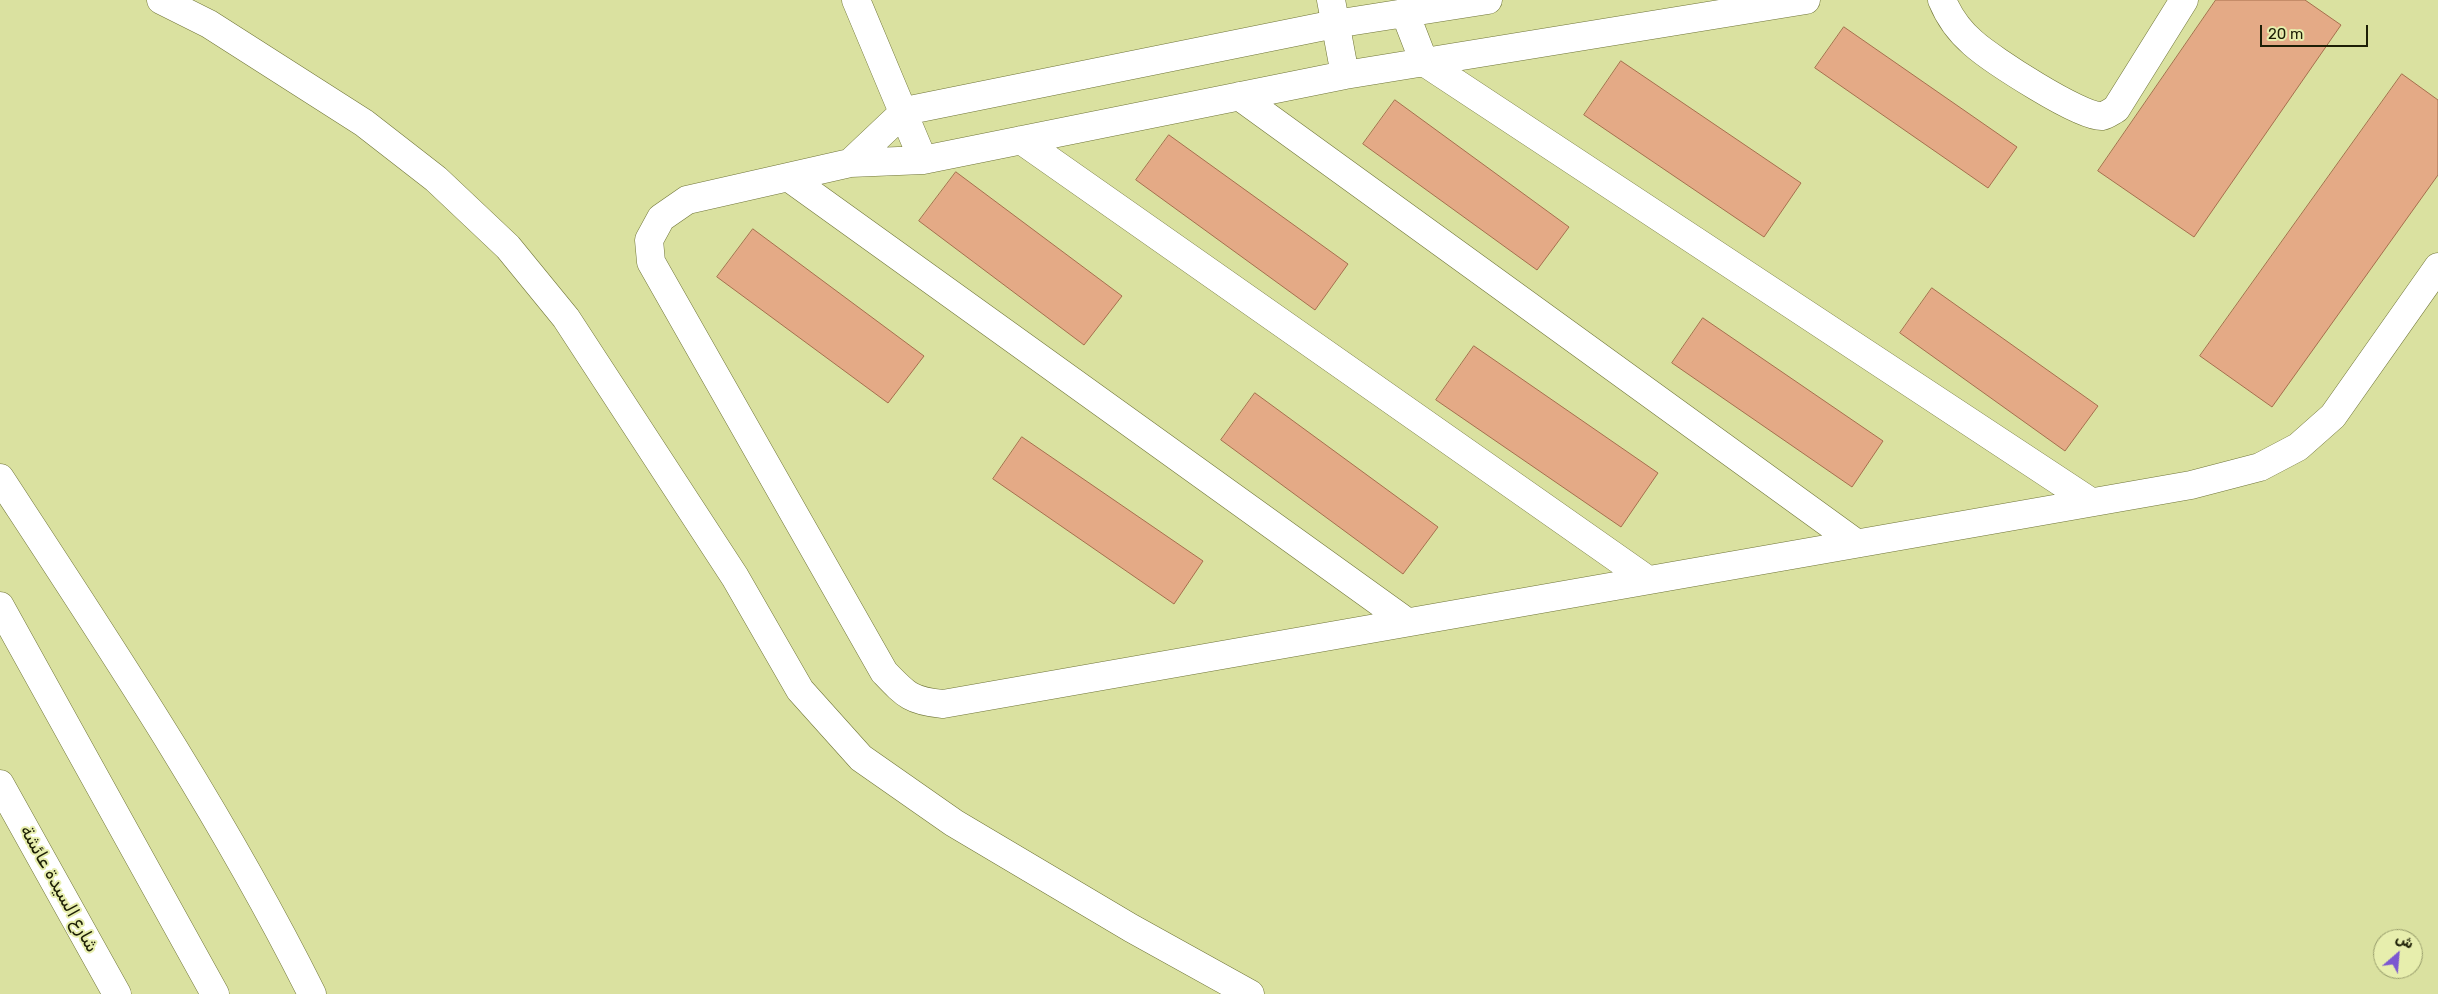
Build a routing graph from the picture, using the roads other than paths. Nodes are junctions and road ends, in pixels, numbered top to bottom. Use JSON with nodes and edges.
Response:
{"nodes":[{"id":1,"x":160,"y":0,"type":"edge"},
{"id":2,"x":856,"y":0,"type":"edge"},
{"id":3,"x":1488,"y":0,"type":"edge"},
{"id":4,"x":1806,"y":0,"type":"edge"},
{"id":5,"x":1942,"y":0,"type":"edge"},
{"id":6,"x":2184,"y":0,"type":"edge"},
{"id":7,"x":1333,"y":12,"type":"edge"},
{"id":8,"x":1405,"y":13,"type":"junction"},
{"id":9,"x":1424,"y":62,"type":"junction"},
{"id":10,"x":1345,"y":75,"type":"junction"},
{"id":11,"x":1239,"y":96,"type":"junction"},
{"id":12,"x":904,"y":111,"type":"junction"},
{"id":13,"x":1021,"y":140,"type":"junction"},
{"id":14,"x":924,"y":160,"type":"junction"},
{"id":15,"x":850,"y":164,"type":"junction"},
{"id":16,"x":788,"y":177,"type":"junction"},
{"id":17,"x":2438,"y":267,"type":"edge"},
{"id":18,"x":0,"y":478,"type":"edge"},
{"id":19,"x":2091,"y":502,"type":"junction"},
{"id":20,"x":1856,"y":544,"type":"junction"},
{"id":21,"x":1648,"y":580,"type":"junction"},
{"id":22,"x":0,"y":606,"type":"edge"},
{"id":23,"x":1407,"y":622,"type":"junction"},
{"id":24,"x":0,"y":784,"type":"edge"},
{"id":25,"x":117,"y":994,"type":"edge"},
{"id":26,"x":214,"y":994,"type":"edge"},
{"id":27,"x":312,"y":994,"type":"edge"},
{"id":28,"x":1250,"y":994,"type":"edge"}],
"edges":[{"from":1,"to":28,"type":"street"},
{"from":2,"to":12,"type":"street"},
{"from":3,"to":8,"type":"street"},
{"from":4,"to":9,"type":"street"},
{"from":5,"to":6,"type":"street"},
{"from":7,"to":8,"type":"street"},
{"from":7,"to":10,"type":"street"},
{"from":7,"to":12,"type":"street"},
{"from":8,"to":9,"type":"street"},
{"from":9,"to":10,"type":"street"},
{"from":9,"to":19,"type":"street"},
{"from":10,"to":11,"type":"street"},
{"from":11,"to":13,"type":"street"},
{"from":11,"to":20,"type":"street"},
{"from":12,"to":14,"type":"street"},
{"from":12,"to":15,"type":"street"},
{"from":13,"to":14,"type":"street"},
{"from":13,"to":21,"type":"street"},
{"from":14,"to":15,"type":"street"},
{"from":15,"to":16,"type":"street"},
{"from":16,"to":23,"type":"street"},
{"from":16,"to":23,"type":"street"},
{"from":17,"to":19,"type":"street"},
{"from":18,"to":27,"type":"street"},
{"from":19,"to":20,"type":"street"},
{"from":20,"to":21,"type":"street"},
{"from":21,"to":23,"type":"street"},
{"from":22,"to":26,"type":"street"},
{"from":24,"to":25,"type":"street","name":"شارع السيدة عائشة"}]}
